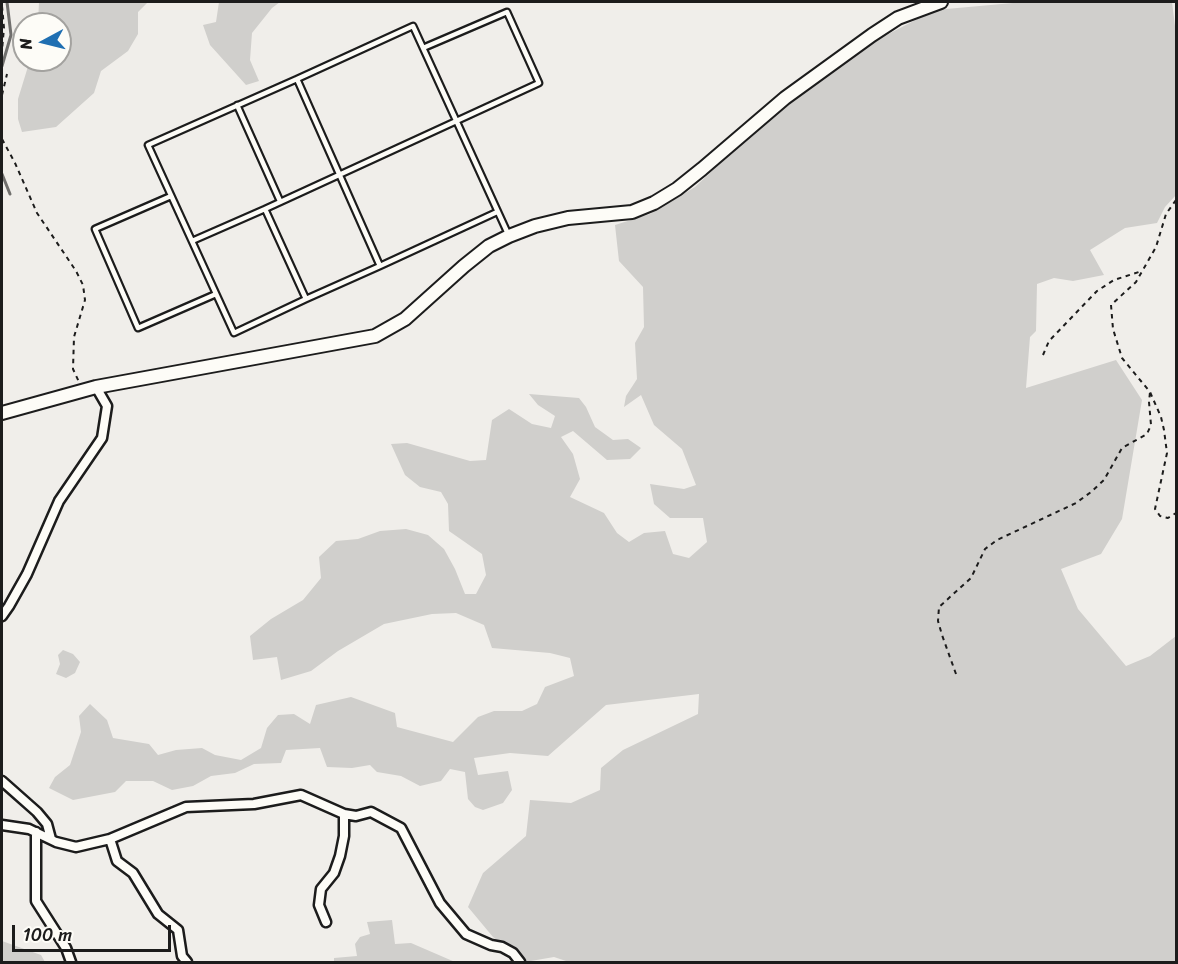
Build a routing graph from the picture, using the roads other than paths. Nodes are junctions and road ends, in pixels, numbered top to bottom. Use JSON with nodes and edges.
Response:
{"nodes":[{"id":1,"x":941,"y":2,"type":"edge"},
{"id":2,"x":423,"y":48,"type":"junction"},
{"id":3,"x":297,"y":79,"type":"junction"},
{"id":4,"x":237,"y":105,"type":"junction"},
{"id":5,"x":456,"y":120,"type":"junction"},
{"id":6,"x":339,"y":174,"type":"junction"},
{"id":7,"x":171,"y":196,"type":"junction"},
{"id":8,"x":280,"y":201,"type":"junction"},
{"id":9,"x":264,"y":208,"type":"junction"},
{"id":10,"x":497,"y":212,"type":"junction"},
{"id":11,"x":509,"y":236,"type":"junction"},
{"id":12,"x":192,"y":241,"type":"junction"},
{"id":13,"x":380,"y":266,"type":"junction"},
{"id":14,"x":216,"y":294,"type":"junction"},
{"id":15,"x":306,"y":299,"type":"junction"},
{"id":16,"x":96,"y":387,"type":"junction"},
{"id":17,"x":2,"y":413,"type":"edge"},
{"id":18,"x":2,"y":616,"type":"edge"},
{"id":19,"x":2,"y":781,"type":"edge"},
{"id":20,"x":344,"y":814,"type":"junction"},
{"id":21,"x":2,"y":825,"type":"edge"},
{"id":22,"x":36,"y":832,"type":"junction"},
{"id":23,"x":110,"y":838,"type":"junction"},
{"id":24,"x":51,"y":839,"type":"junction"},
{"id":25,"x":326,"y":922,"type":"dead end"},
{"id":26,"x":71,"y":963,"type":"edge"},
{"id":27,"x":187,"y":963,"type":"edge"},
{"id":28,"x":519,"y":963,"type":"edge"}],
"edges":[{"from":1,"to":11,"type":"street"},
{"from":2,"to":3,"type":"lane"},
{"from":2,"to":5,"type":"lane"},
{"from":2,"to":5,"type":"lane"},
{"from":3,"to":4,"type":"lane"},
{"from":3,"to":6,"type":"lane"},
{"from":4,"to":7,"type":"lane"},
{"from":4,"to":8,"type":"lane"},
{"from":5,"to":6,"type":"lane"},
{"from":5,"to":10,"type":"lane"},
{"from":6,"to":8,"type":"lane"},
{"from":6,"to":13,"type":"lane"},
{"from":7,"to":12,"type":"lane"},
{"from":7,"to":14,"type":"lane"},
{"from":8,"to":9,"type":"lane"},
{"from":9,"to":12,"type":"lane"},
{"from":9,"to":15,"type":"lane"},
{"from":10,"to":11,"type":"lane"},
{"from":10,"to":13,"type":"lane"},
{"from":11,"to":16,"type":"street"},
{"from":12,"to":14,"type":"lane"},
{"from":13,"to":15,"type":"lane"},
{"from":14,"to":15,"type":"lane"},
{"from":16,"to":17,"type":"street"},
{"from":16,"to":18,"type":"street"},
{"from":19,"to":24,"type":"street"},
{"from":20,"to":23,"type":"street"},
{"from":20,"to":25,"type":"street"},
{"from":20,"to":28,"type":"street"},
{"from":21,"to":22,"type":"street"},
{"from":22,"to":24,"type":"street"},
{"from":22,"to":26,"type":"street"},
{"from":23,"to":24,"type":"street"},
{"from":23,"to":27,"type":"street"}]}
